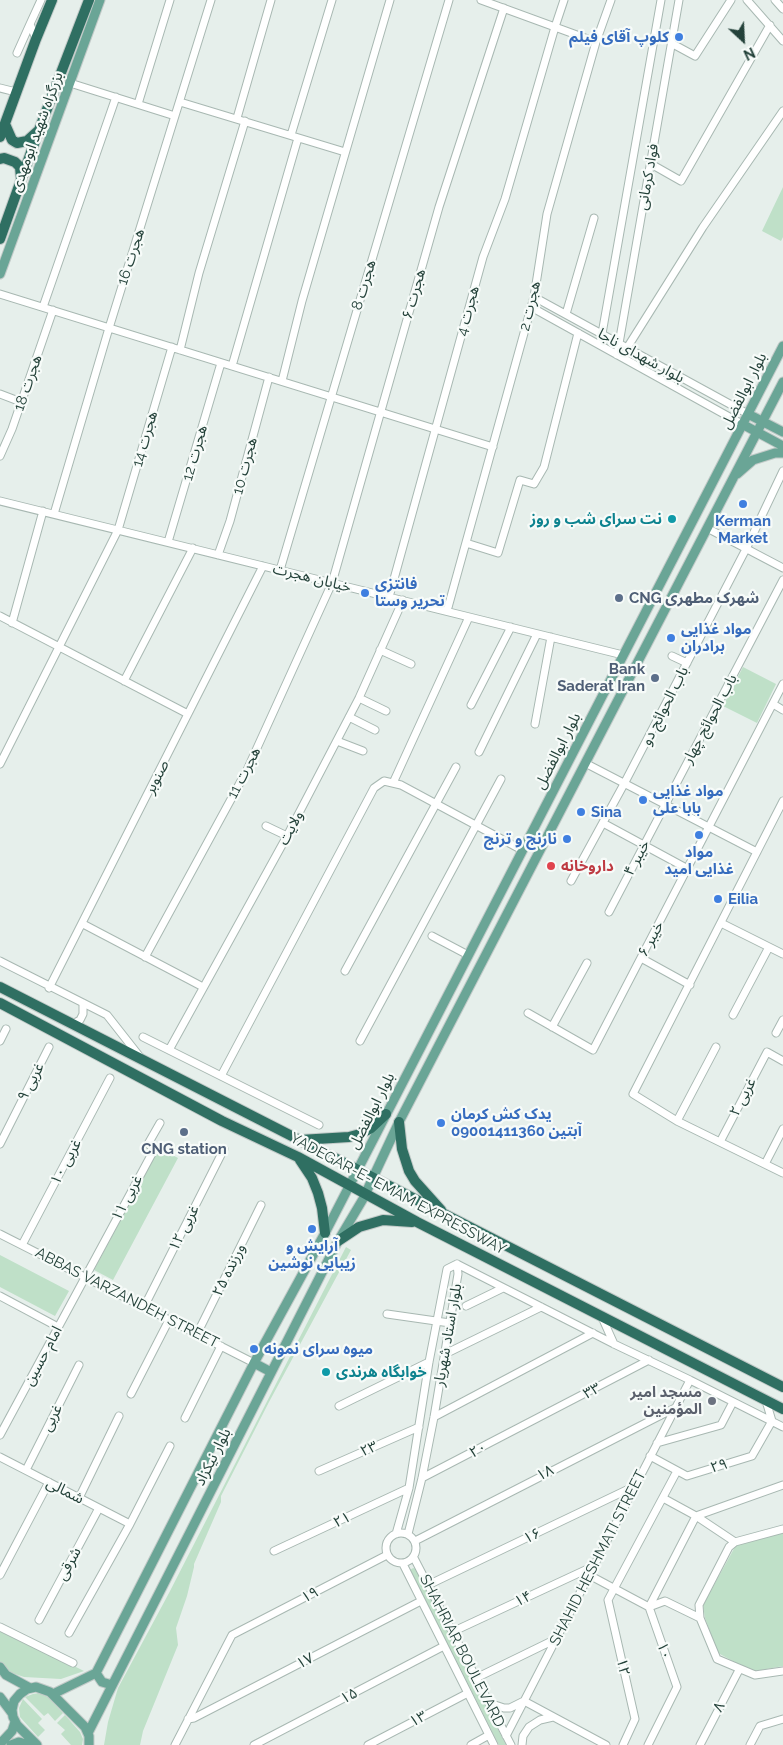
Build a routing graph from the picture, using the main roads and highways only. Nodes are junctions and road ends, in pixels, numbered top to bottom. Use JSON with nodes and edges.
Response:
{"nodes":[{"id":1,"x":52,"y":0,"type":"edge"},
{"id":2,"x":89,"y":0,"type":"edge"},
{"id":3,"x":100,"y":0,"type":"edge"},
{"id":4,"x":5,"y":124,"type":"junction"},
{"id":5,"x":39,"y":130,"type":"junction"},
{"id":6,"x":0,"y":137,"type":"edge"},
{"id":7,"x":0,"y":159,"type":"edge"},
{"id":8,"x":21,"y":179,"type":"junction"},
{"id":9,"x":0,"y":239,"type":"edge"},
{"id":10,"x":0,"y":274,"type":"edge"},
{"id":11,"x":783,"y":346,"type":"edge"},
{"id":12,"x":783,"y":382,"type":"edge"},
{"id":13,"x":748,"y":414,"type":"junction"},
{"id":14,"x":762,"y":421,"type":"junction"},
{"id":15,"x":742,"y":424,"type":"junction"},
{"id":16,"x":757,"y":432,"type":"junction"},
{"id":17,"x":783,"y":432,"type":"edge"},
{"id":18,"x":783,"y":446,"type":"edge"},
{"id":19,"x":783,"y":453,"type":"edge"},
{"id":20,"x":733,"y":478,"type":"junction"},
{"id":21,"x":480,"y":933,"type":"junction"},
{"id":22,"x":493,"y":940,"type":"junction"},
{"id":23,"x":0,"y":987,"type":"edge"},
{"id":24,"x":0,"y":1004,"type":"edge"},
{"id":25,"x":386,"y":1114,"type":"junction"},
{"id":26,"x":399,"y":1122,"type":"junction"},
{"id":27,"x":299,"y":1140,"type":"junction"},
{"id":28,"x":298,"y":1157,"type":"junction"},
{"id":29,"x":358,"y":1170,"type":"junction"},
{"id":30,"x":372,"y":1178,"type":"junction"},
{"id":31,"x":349,"y":1186,"type":"junction"},
{"id":32,"x":365,"y":1195,"type":"junction"},
{"id":33,"x":447,"y":1216,"type":"junction"},
{"id":34,"x":417,"y":1222,"type":"junction"},
{"id":35,"x":325,"y":1233,"type":"junction"},
{"id":36,"x":338,"y":1241,"type":"junction"},
{"id":37,"x":254,"y":1363,"type":"junction"},
{"id":38,"x":272,"y":1372,"type":"junction"},
{"id":39,"x":783,"y":1386,"type":"edge"},
{"id":40,"x":783,"y":1410,"type":"edge"},
{"id":41,"x":0,"y":1667,"type":"edge"},
{"id":42,"x":96,"y":1673,"type":"junction"},
{"id":43,"x":112,"y":1685,"type":"junction"},
{"id":44,"x":30,"y":1688,"type":"junction"},
{"id":45,"x":53,"y":1694,"type":"junction"},
{"id":46,"x":0,"y":1697,"type":"edge"},
{"id":47,"x":14,"y":1718,"type":"junction"},
{"id":48,"x":88,"y":1733,"type":"junction"},
{"id":49,"x":0,"y":1744,"type":"edge"},
{"id":50,"x":10,"y":1745,"type":"edge"},
{"id":51,"x":30,"y":1745,"type":"edge"},
{"id":52,"x":37,"y":1745,"type":"edge"},
{"id":53,"x":89,"y":1745,"type":"edge"}],
"edges":[{"from":1,"to":4,"type":"highway"},
{"from":2,"to":5,"type":"highway"},
{"from":3,"to":10,"type":"main road","name":"بزرگراه شهید ابومهدی"},
{"from":4,"to":5,"type":"highway"},
{"from":4,"to":6,"type":"highway"},
{"from":5,"to":8,"type":"highway"},
{"from":7,"to":8,"type":"highway"},
{"from":8,"to":9,"type":"highway"},
{"from":11,"to":13,"type":"main road","name":"بلوار ابوالفضل"},
{"from":12,"to":14,"type":"main road","name":"بلوار ابوالفضل"},
{"from":13,"to":14,"type":"main road"},
{"from":13,"to":15,"type":"main road","name":"بلوار ابوالفضل"},
{"from":14,"to":16,"type":"main road","name":"بلوار ابوالفضل"},
{"from":14,"to":17,"type":"main road"},
{"from":15,"to":16,"type":"main road"},
{"from":15,"to":21,"type":"main road","name":"بلوار ابوالفضل"},
{"from":16,"to":18,"type":"main road"},
{"from":16,"to":20,"type":"main road","name":"بلوار ابوالفضل"},
{"from":19,"to":20,"type":"main road"},
{"from":20,"to":22,"type":"main road","name":"بلوار ابوالفضل"},
{"from":21,"to":22,"type":"main road"},
{"from":21,"to":25,"type":"main road","name":"بلوار ابوالفضل"},
{"from":22,"to":26,"type":"main road","name":"بلوار ابوالفضل"},
{"from":23,"to":27,"type":"highway","name":"YADEGAR-E- EMAM EXPRESSWAY"},
{"from":24,"to":28,"type":"highway","name":"YADEGAR-E- EMAM EXPRESSWAY"},
{"from":25,"to":27,"type":"highway"},
{"from":25,"to":29,"type":"main road","name":"بلوار ابوالفضل"},
{"from":26,"to":30,"type":"main road","name":"بلوار ابوالفضل"},
{"from":26,"to":33,"type":"highway"},
{"from":27,"to":29,"type":"highway","name":"YADEGAR-E- EMAM EXPRESSWAY"},
{"from":28,"to":31,"type":"highway","name":"YADEGAR-E- EMAM EXPRESSWAY"},
{"from":28,"to":35,"type":"highway"},
{"from":29,"to":30,"type":"highway","name":"YADEGAR-E- EMAM EXPRESSWAY"},
{"from":29,"to":31,"type":"main road","name":"بلوار ابوالفضل"},
{"from":30,"to":32,"type":"main road","name":"بلوار ابوالفضل"},
{"from":30,"to":33,"type":"highway","name":"YADEGAR-E- EMAM EXPRESSWAY"},
{"from":31,"to":32,"type":"highway","name":"YADEGAR-E- EMAM EXPRESSWAY"},
{"from":31,"to":35,"type":"main road","name":"بلوار نیکزاد"},
{"from":32,"to":34,"type":"highway","name":"YADEGAR-E- EMAM EXPRESSWAY"},
{"from":32,"to":36,"type":"main road","name":"بلوار نیکزاد"},
{"from":33,"to":39,"type":"highway","name":"YADEGAR-E- EMAM EXPRESSWAY"},
{"from":34,"to":36,"type":"highway"},
{"from":34,"to":40,"type":"highway","name":"YADEGAR-E- EMAM EXPRESSWAY"},
{"from":35,"to":37,"type":"main road","name":"بلوار نیکزاد"},
{"from":36,"to":38,"type":"main road","name":"بلوار نیکزاد"},
{"from":37,"to":38,"type":"main road"},
{"from":37,"to":42,"type":"main road","name":"بلوار نیکزاد"},
{"from":38,"to":43,"type":"main road","name":"بلوار نیکزاد"},
{"from":41,"to":44,"type":"main road"},
{"from":42,"to":43,"type":"main road"},
{"from":42,"to":45,"type":"main road"},
{"from":43,"to":48,"type":"main road","name":"بلوار نیکزاد"},
{"from":44,"to":45,"type":"main road"},
{"from":44,"to":47,"type":"main road"},
{"from":45,"to":48,"type":"main road"},
{"from":46,"to":47,"type":"main road"},
{"from":47,"to":49,"type":"main road"},
{"from":47,"to":52,"type":"main road"},
{"from":48,"to":53,"type":"main road"},
{"from":50,"to":51,"type":"main road"}]}
